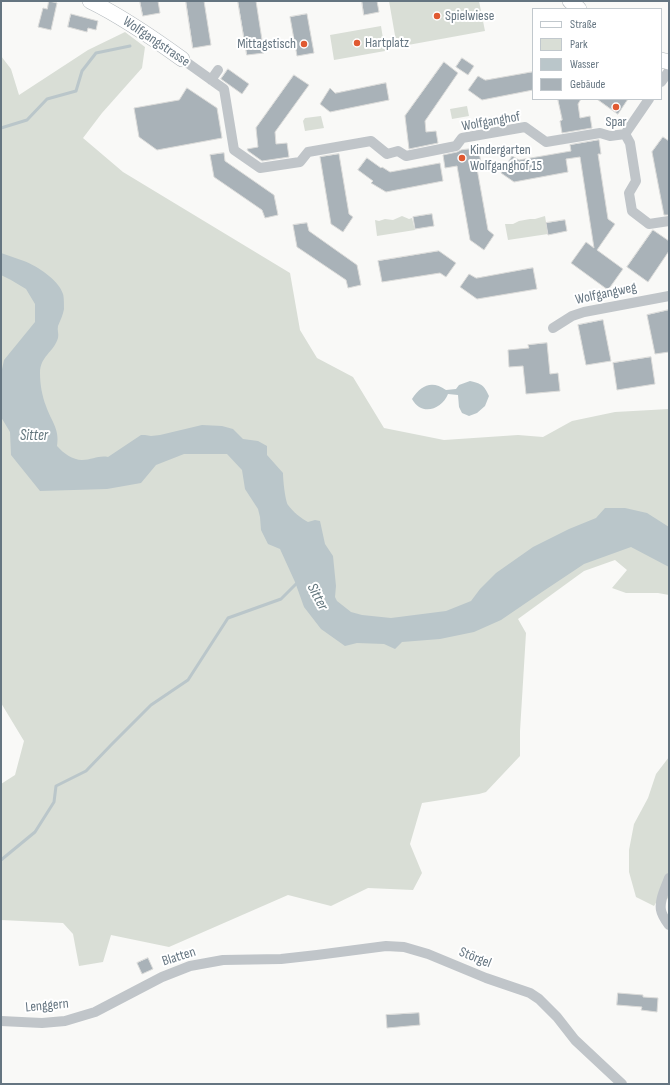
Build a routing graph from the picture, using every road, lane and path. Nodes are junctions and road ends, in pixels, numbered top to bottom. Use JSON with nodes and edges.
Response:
{"nodes":[{"id":1,"x":90,"y":1,"type":"edge"},
{"id":2,"x":182,"y":59,"type":"joint"},
{"id":3,"x":218,"y":70,"type":"dead end"},
{"id":4,"x":669,"y":71,"type":"edge"},
{"id":5,"x":211,"y":80,"type":"junction"},
{"id":6,"x":662,"y":81,"type":"edge"},
{"id":7,"x":648,"y":100,"type":"edge"},
{"id":8,"x":625,"y":134,"type":"junction"},
{"id":9,"x":234,"y":150,"type":"joint"},
{"id":10,"x":669,"y":221,"type":"edge"},
{"id":11,"x":669,"y":296,"type":"edge"},
{"id":12,"x":553,"y":328,"type":"dead end"},
{"id":13,"x":669,"y":878,"type":"edge"},
{"id":14,"x":669,"y":925,"type":"edge"},
{"id":15,"x":281,"y":959,"type":"joint"},
{"id":16,"x":95,"y":1012,"type":"joint"},
{"id":17,"x":1,"y":1021,"type":"edge"},
{"id":18,"x":622,"y":1084,"type":"edge"}],
"edges":[{"from":1,"to":2,"type":"street","name":"Wolfgangstrasse"},
{"from":2,"to":5,"type":"street","name":"Wolfgangstrasse"},
{"from":3,"to":5,"type":"street"},
{"from":4,"to":6,"type":"street"},
{"from":5,"to":9,"type":"street","name":"Wolfgangstrasse"},
{"from":7,"to":8,"type":"street"},
{"from":8,"to":9,"type":"street","name":"Wolfganghof"},
{"from":8,"to":10,"type":"street"},
{"from":11,"to":12,"type":"street","name":"Wolfgangweg"},
{"from":13,"to":14,"type":"street"},
{"from":15,"to":16,"type":"street","name":"Blatten"},
{"from":15,"to":18,"type":"street","name":"Störgel"},
{"from":16,"to":17,"type":"street","name":"Lenggern"}]}
